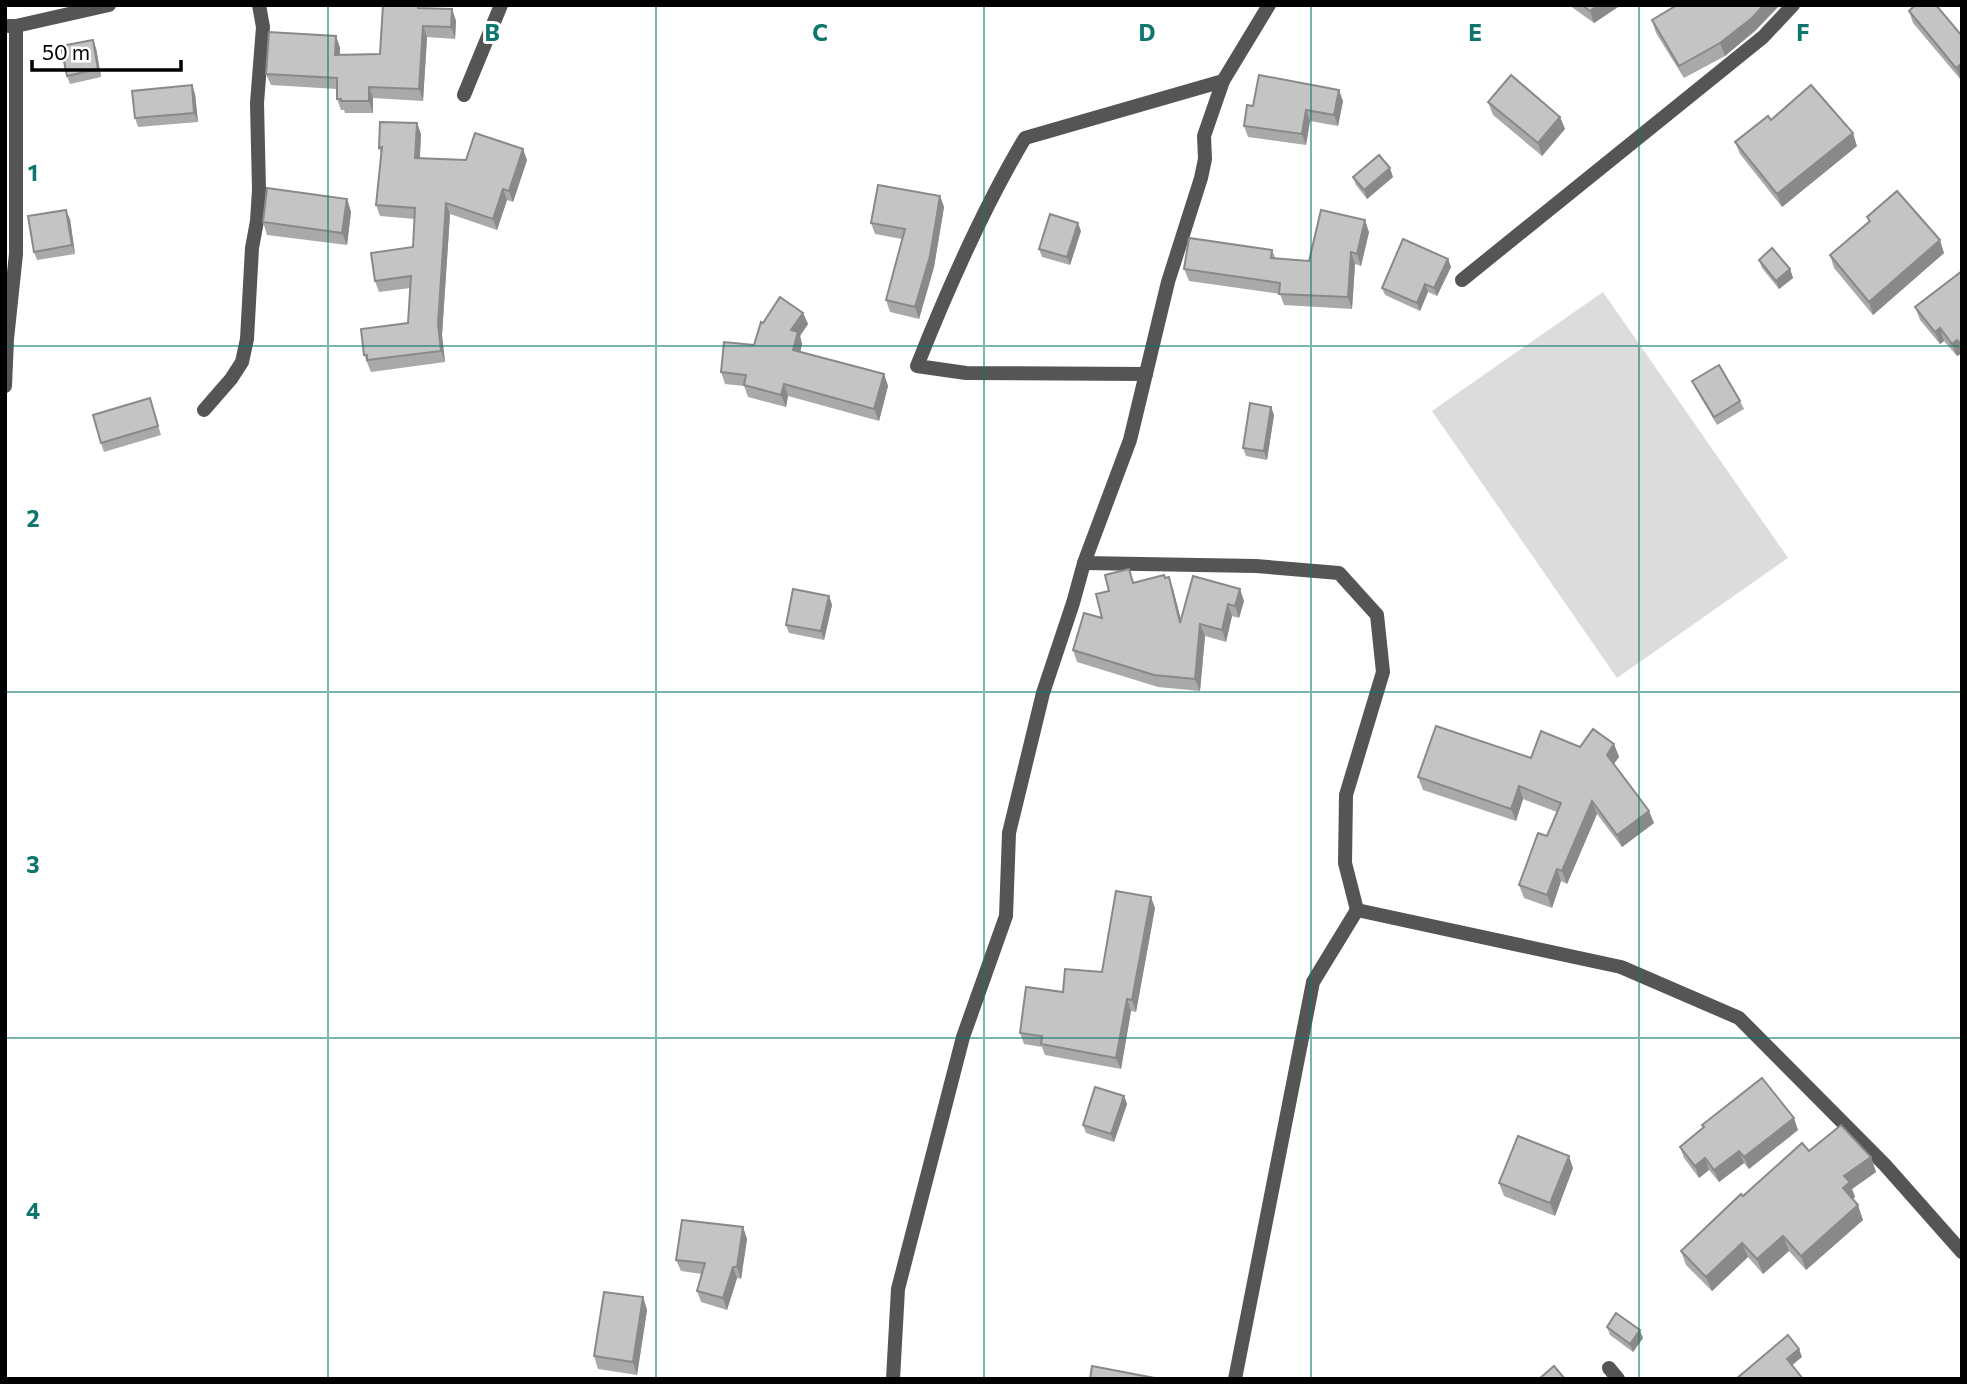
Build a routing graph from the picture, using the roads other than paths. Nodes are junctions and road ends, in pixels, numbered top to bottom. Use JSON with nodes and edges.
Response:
{"nodes":[{"id":1,"x":109,"y":5,"type":"edge"},
{"id":2,"x":259,"y":5,"type":"edge"},
{"id":3,"x":501,"y":5,"type":"edge"},
{"id":4,"x":1269,"y":5,"type":"edge"},
{"id":5,"x":1793,"y":5,"type":"edge"},
{"id":6,"x":11,"y":26,"type":"edge"},
{"id":7,"x":1223,"y":81,"type":"junction"},
{"id":8,"x":464,"y":95,"type":"dead end"},
{"id":9,"x":1462,"y":281,"type":"dead end"},
{"id":10,"x":1146,"y":374,"type":"junction"},
{"id":11,"x":5,"y":386,"type":"edge"},
{"id":12,"x":204,"y":410,"type":"dead end"},
{"id":13,"x":1084,"y":563,"type":"junction"},
{"id":14,"x":1357,"y":910,"type":"junction"},
{"id":15,"x":1962,"y":1252,"type":"edge"},
{"id":16,"x":893,"y":1379,"type":"edge"},
{"id":17,"x":1236,"y":1379,"type":"edge"}],
"edges":[{"from":1,"to":6,"type":"street"},
{"from":2,"to":12,"type":"street"},
{"from":3,"to":8,"type":"street"},
{"from":4,"to":7,"type":"street"},
{"from":5,"to":9,"type":"street"},
{"from":6,"to":11,"type":"street"},
{"from":7,"to":10,"type":"street"},
{"from":7,"to":10,"type":"street"},
{"from":10,"to":13,"type":"street"},
{"from":13,"to":14,"type":"street"},
{"from":13,"to":16,"type":"street"},
{"from":14,"to":15,"type":"street"},
{"from":14,"to":17,"type":"street"}]}
